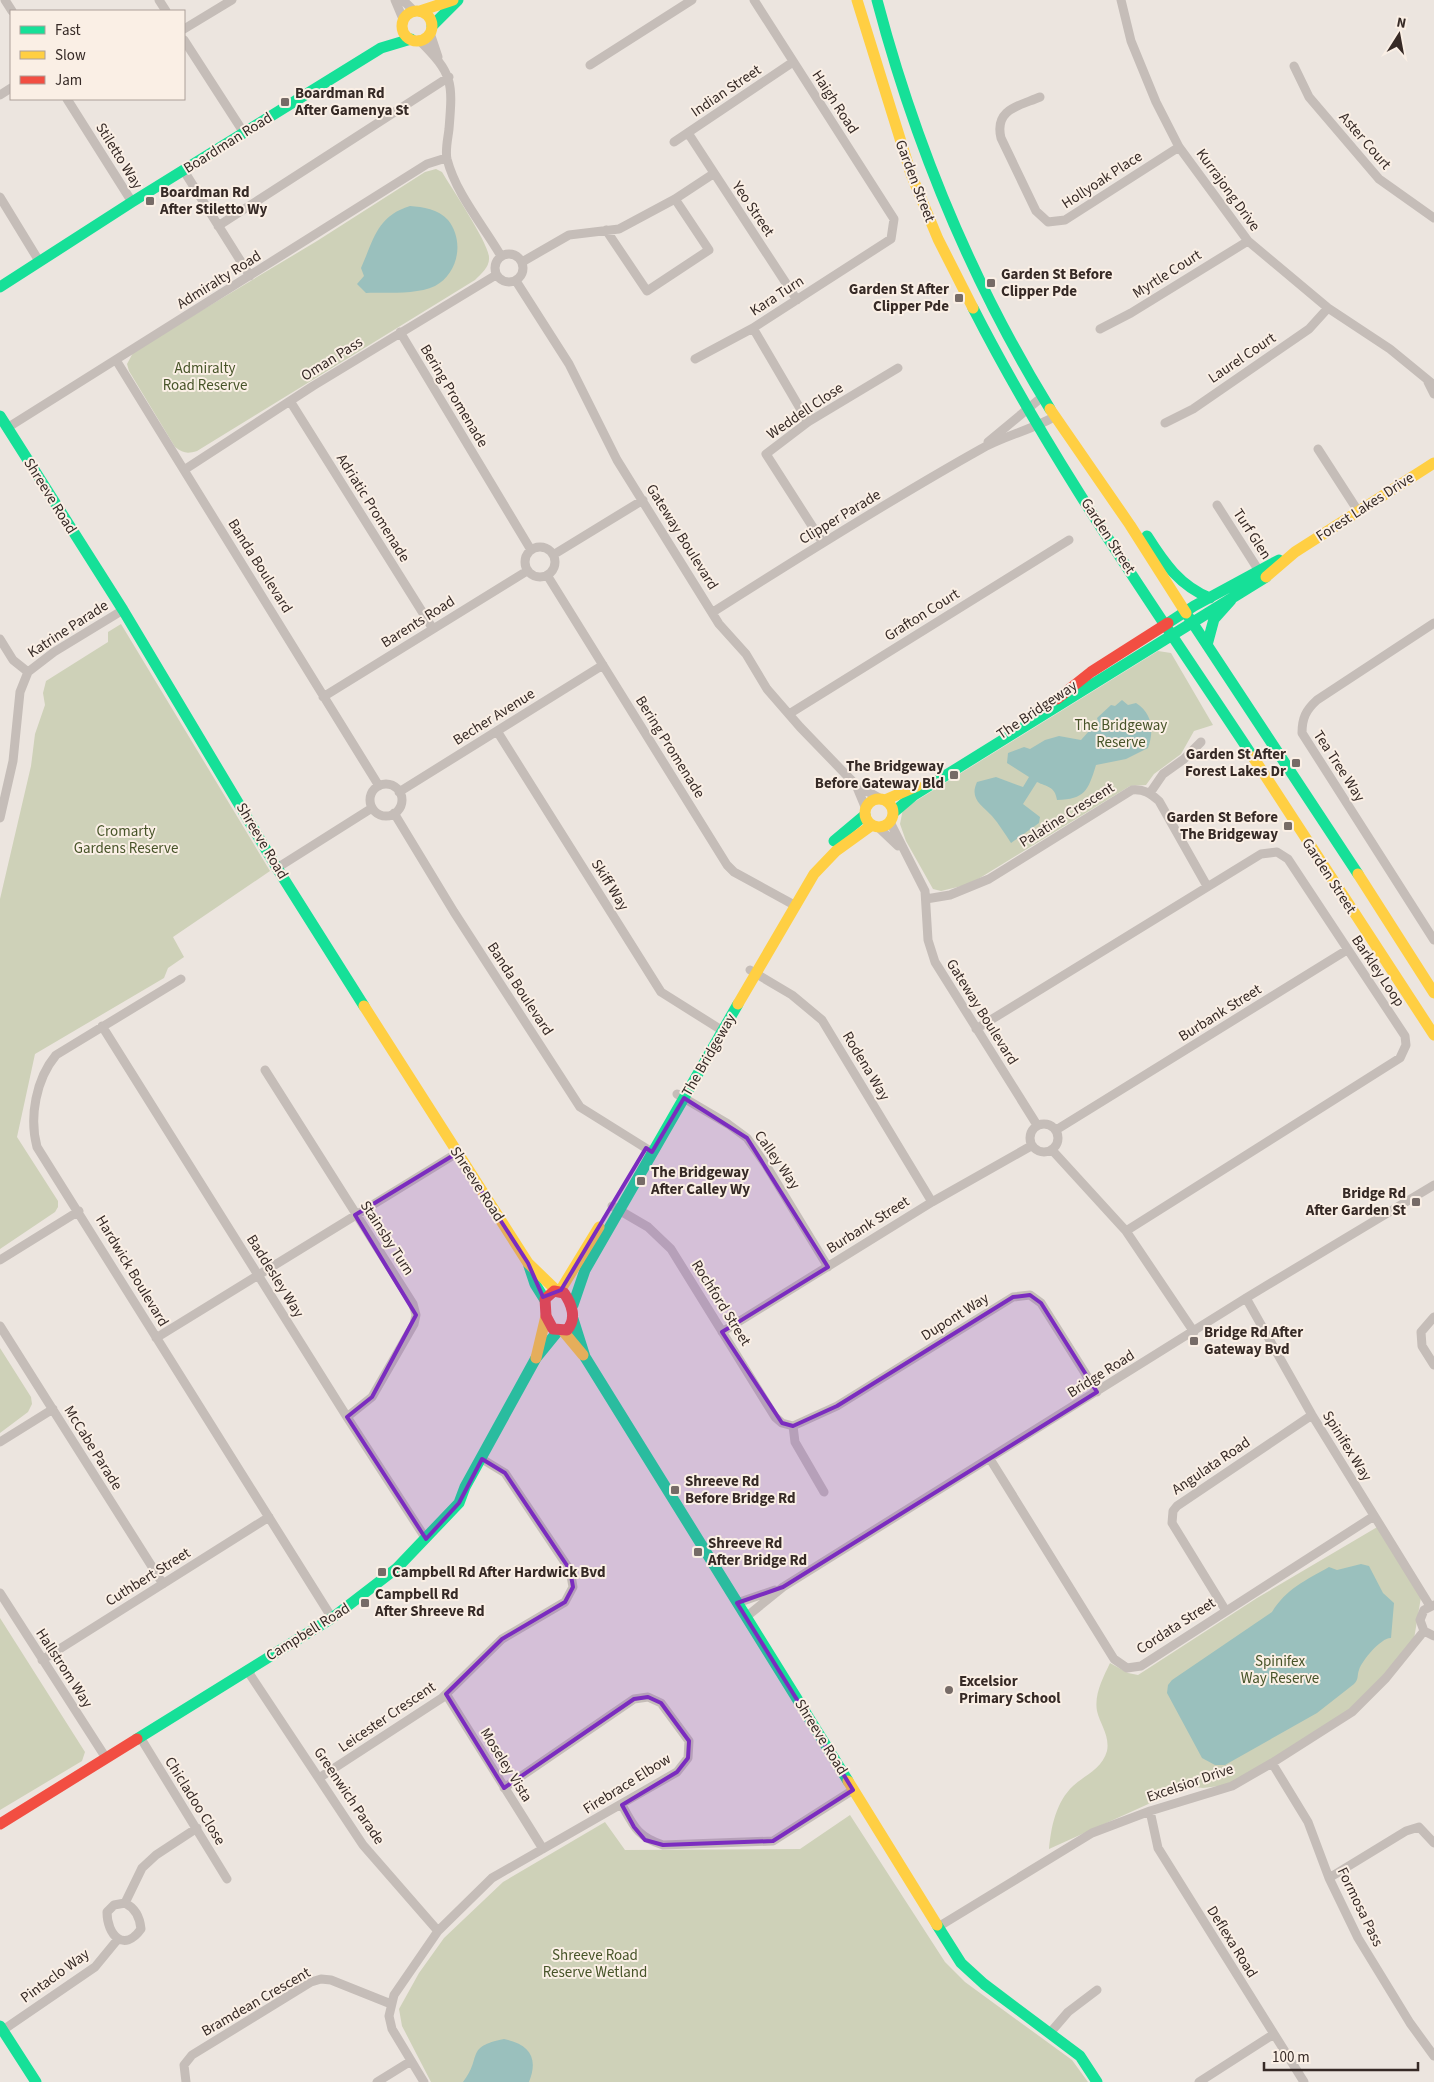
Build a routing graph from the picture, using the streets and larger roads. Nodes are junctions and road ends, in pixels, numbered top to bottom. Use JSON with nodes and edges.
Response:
{"nodes":[{"id":1,"x":232,"y":0,"type":"edge"},
{"id":2,"x":395,"y":0,"type":"edge"},
{"id":3,"x":403,"y":0,"type":"edge"},
{"id":4,"x":453,"y":0,"type":"edge"},
{"id":5,"x":458,"y":0,"type":"edge"},
{"id":6,"x":692,"y":0,"type":"edge"},
{"id":7,"x":754,"y":0,"type":"edge"},
{"id":8,"x":857,"y":0,"type":"edge"},
{"id":9,"x":877,"y":0,"type":"edge"},
{"id":10,"x":1121,"y":0,"type":"edge"},
{"id":11,"x":417,"y":11,"type":"junction"},
{"id":12,"x":403,"y":21,"type":"junction"},
{"id":13,"x":185,"y":28,"type":"edge"},
{"id":14,"x":431,"y":30,"type":"junction"},
{"id":15,"x":415,"y":40,"type":"junction"},
{"id":16,"x":185,"y":42,"type":"edge"},
{"id":17,"x":382,"y":48,"type":"junction"},
{"id":18,"x":438,"y":60,"type":"junction"},
{"id":19,"x":793,"y":62,"type":"junction"},
{"id":20,"x":590,"y":65,"type":"dead end"},
{"id":21,"x":1294,"y":66,"type":"dead end"},
{"id":22,"x":449,"y":77,"type":"junction"},
{"id":23,"x":1040,"y":97,"type":"dead end"},
{"id":24,"x":68,"y":100,"type":"edge"},
{"id":25,"x":244,"y":133,"type":"junction"},
{"id":26,"x":688,"y":133,"type":"junction"},
{"id":27,"x":674,"y":142,"type":"dead end"},
{"id":28,"x":1179,"y":147,"type":"junction"},
{"id":29,"x":446,"y":158,"type":"junction"},
{"id":30,"x":184,"y":172,"type":"junction"},
{"id":31,"x":713,"y":174,"type":"junction"},
{"id":32,"x":0,"y":197,"type":"edge"},
{"id":33,"x":675,"y":199,"type":"junction"},
{"id":34,"x":132,"y":202,"type":"junction"},
{"id":35,"x":1434,"y":218,"type":"edge"},
{"id":36,"x":894,"y":219,"type":"joint"},
{"id":37,"x":218,"y":226,"type":"junction"},
{"id":38,"x":606,"y":230,"type":"junction"},
{"id":39,"x":1248,"y":241,"type":"junction"},
{"id":40,"x":501,"y":256,"type":"junction"},
{"id":41,"x":39,"y":261,"type":"junction"},
{"id":42,"x":522,"y":262,"type":"junction"},
{"id":43,"x":496,"y":275,"type":"junction"},
{"id":44,"x":250,"y":276,"type":"junction"},
{"id":45,"x":516,"y":281,"type":"junction"},
{"id":46,"x":0,"y":287,"type":"edge"},
{"id":47,"x":797,"y":300,"type":"junction"},
{"id":48,"x":1328,"y":308,"type":"junction"},
{"id":49,"x":753,"y":328,"type":"junction"},
{"id":50,"x":1100,"y":329,"type":"dead end"},
{"id":51,"x":400,"y":332,"type":"junction"},
{"id":52,"x":116,"y":360,"type":"junction"},
{"id":53,"x":695,"y":360,"type":"dead end"},
{"id":54,"x":898,"y":368,"type":"dead end"},
{"id":55,"x":1431,"y":383,"type":"edge"},
{"id":56,"x":1434,"y":394,"type":"edge"},
{"id":57,"x":1042,"y":397,"type":"junction"},
{"id":58,"x":290,"y":401,"type":"junction"},
{"id":59,"x":1028,"y":408,"type":"junction"},
{"id":60,"x":0,"y":416,"type":"edge"},
{"id":61,"x":1054,"y":417,"type":"junction"},
{"id":62,"x":808,"y":422,"type":"junction"},
{"id":63,"x":1165,"y":423,"type":"dead end"},
{"id":64,"x":1039,"y":426,"type":"junction"},
{"id":65,"x":7,"y":428,"type":"junction"},
{"id":66,"x":983,"y":448,"type":"junction"},
{"id":67,"x":1318,"y":449,"type":"dead end"},
{"id":68,"x":1434,"y":463,"type":"edge"},
{"id":69,"x":184,"y":470,"type":"junction"},
{"id":70,"x":643,"y":500,"type":"junction"},
{"id":71,"x":1116,"y":505,"type":"junction"},
{"id":72,"x":1217,"y":505,"type":"dead end"},
{"id":73,"x":1358,"y":511,"type":"junction"},
{"id":74,"x":1069,"y":540,"type":"dead end"},
{"id":75,"x":823,"y":543,"type":"junction"},
{"id":76,"x":531,"y":550,"type":"junction"},
{"id":77,"x":553,"y":555,"type":"junction"},
{"id":78,"x":527,"y":571,"type":"junction"},
{"id":79,"x":1261,"y":574,"type":"junction"},
{"id":80,"x":547,"y":575,"type":"junction"},
{"id":81,"x":1210,"y":598,"type":"junction"},
{"id":82,"x":1231,"y":600,"type":"junction"},
{"id":83,"x":123,"y":610,"type":"junction"},
{"id":84,"x":713,"y":612,"type":"junction"},
{"id":85,"x":1185,"y":612,"type":"junction"},
{"id":86,"x":1192,"y":623,"type":"junction"},
{"id":87,"x":1434,"y":623,"type":"edge"},
{"id":88,"x":1166,"y":624,"type":"junction"},
{"id":89,"x":434,"y":629,"type":"junction"},
{"id":90,"x":1173,"y":636,"type":"junction"},
{"id":91,"x":0,"y":638,"type":"edge"},
{"id":92,"x":1207,"y":645,"type":"junction"},
{"id":93,"x":603,"y":665,"type":"junction"},
{"id":94,"x":28,"y":672,"type":"junction"},
{"id":95,"x":323,"y":697,"type":"junction"},
{"id":96,"x":789,"y":714,"type":"junction"},
{"id":97,"x":497,"y":731,"type":"junction"},
{"id":98,"x":1201,"y":742,"type":"dead end"},
{"id":99,"x":856,"y":785,"type":"junction"},
{"id":100,"x":379,"y":786,"type":"junction"},
{"id":101,"x":399,"y":792,"type":"junction"},
{"id":102,"x":1150,"y":793,"type":"junction"},
{"id":103,"x":883,"y":799,"type":"junction"},
{"id":104,"x":372,"y":808,"type":"junction"},
{"id":105,"x":394,"y":813,"type":"junction"},
{"id":106,"x":892,"y":817,"type":"junction"},
{"id":107,"x":0,"y":818,"type":"edge"},
{"id":108,"x":870,"y":819,"type":"junction"},
{"id":109,"x":904,"y":851,"type":"junction"},
{"id":110,"x":278,"y":868,"type":"junction"},
{"id":111,"x":1207,"y":886,"type":"junction"},
{"id":112,"x":926,"y":899,"type":"junction"},
{"id":113,"x":793,"y":904,"type":"junction"},
{"id":114,"x":1434,"y":940,"type":"edge"},
{"id":115,"x":1347,"y":950,"type":"junction"},
{"id":116,"x":753,"y":972,"type":"junction"},
{"id":117,"x":181,"y":979,"type":"dead end"},
{"id":118,"x":1434,"y":994,"type":"edge"},
{"id":119,"x":102,"y":1026,"type":"junction"},
{"id":120,"x":720,"y":1029,"type":"junction"},
{"id":121,"x":976,"y":1029,"type":"junction"},
{"id":122,"x":1434,"y":1035,"type":"edge"},
{"id":123,"x":265,"y":1070,"type":"dead end"},
{"id":124,"x":681,"y":1096,"type":"junction"},
{"id":125,"x":1037,"y":1125,"type":"junction"},
{"id":126,"x":1056,"y":1130,"type":"junction"},
{"id":127,"x":1031,"y":1146,"type":"junction"},
{"id":128,"x":649,"y":1150,"type":"junction"},
{"id":129,"x":1052,"y":1150,"type":"junction"},
{"id":130,"x":456,"y":1153,"type":"junction"},
{"id":131,"x":1434,"y":1185,"type":"edge"},
{"id":132,"x":932,"y":1202,"type":"junction"},
{"id":133,"x":615,"y":1208,"type":"junction"},
{"id":134,"x":79,"y":1211,"type":"junction"},
{"id":135,"x":355,"y":1215,"type":"junction"},
{"id":136,"x":1126,"y":1231,"type":"junction"},
{"id":137,"x":0,"y":1260,"type":"edge"},
{"id":138,"x":528,"y":1263,"type":"junction"},
{"id":139,"x":828,"y":1267,"type":"junction"},
{"id":140,"x":258,"y":1274,"type":"junction"},
{"id":141,"x":559,"y":1291,"type":"junction"},
{"id":142,"x":1246,"y":1298,"type":"junction"},
{"id":143,"x":545,"y":1300,"type":"junction"},
{"id":144,"x":573,"y":1305,"type":"junction"},
{"id":145,"x":546,"y":1316,"type":"junction"},
{"id":146,"x":1434,"y":1317,"type":"edge"},
{"id":147,"x":573,"y":1320,"type":"junction"},
{"id":148,"x":0,"y":1326,"type":"edge"},
{"id":149,"x":560,"y":1331,"type":"junction"},
{"id":150,"x":722,"y":1332,"type":"junction"},
{"id":151,"x":1194,"y":1332,"type":"junction"},
{"id":152,"x":156,"y":1338,"type":"junction"},
{"id":153,"x":585,"y":1357,"type":"junction"},
{"id":154,"x":536,"y":1358,"type":"junction"},
{"id":155,"x":1434,"y":1365,"type":"edge"},
{"id":156,"x":1097,"y":1392,"type":"junction"},
{"id":157,"x":53,"y":1409,"type":"junction"},
{"id":158,"x":1312,"y":1415,"type":"junction"},
{"id":159,"x":347,"y":1417,"type":"junction"},
{"id":160,"x":793,"y":1426,"type":"junction"},
{"id":161,"x":0,"y":1442,"type":"edge"},
{"id":162,"x":482,"y":1459,"type":"junction"},
{"id":163,"x":990,"y":1459,"type":"junction"},
{"id":164,"x":824,"y":1492,"type":"dead end"},
{"id":165,"x":1374,"y":1516,"type":"junction"},
{"id":166,"x":269,"y":1517,"type":"junction"},
{"id":167,"x":426,"y":1539,"type":"junction"},
{"id":168,"x":163,"y":1584,"type":"junction"},
{"id":169,"x":783,"y":1587,"type":"junction"},
{"id":170,"x":0,"y":1593,"type":"edge"},
{"id":171,"x":737,"y":1603,"type":"junction"},
{"id":172,"x":1432,"y":1605,"type":"edge"},
{"id":173,"x":1226,"y":1611,"type":"junction"},
{"id":174,"x":746,"y":1617,"type":"junction"},
{"id":175,"x":332,"y":1618,"type":"junction"},
{"id":176,"x":1424,"y":1630,"type":"junction"},
{"id":177,"x":1434,"y":1636,"type":"edge"},
{"id":178,"x":42,"y":1660,"type":"junction"},
{"id":179,"x":248,"y":1670,"type":"junction"},
{"id":180,"x":446,"y":1694,"type":"junction"},
{"id":181,"x":140,"y":1737,"type":"junction"},
{"id":182,"x":106,"y":1758,"type":"junction"},
{"id":183,"x":1272,"y":1763,"type":"junction"},
{"id":184,"x":319,"y":1778,"type":"junction"},
{"id":185,"x":504,"y":1788,"type":"junction"},
{"id":186,"x":853,"y":1790,"type":"junction"},
{"id":187,"x":622,"y":1805,"type":"junction"},
{"id":188,"x":1150,"y":1811,"type":"junction"},
{"id":189,"x":0,"y":1824,"type":"edge"},
{"id":190,"x":197,"y":1828,"type":"junction"},
{"id":191,"x":1434,"y":1843,"type":"edge"},
{"id":192,"x":542,"y":1849,"type":"junction"},
{"id":193,"x":1329,"y":1878,"type":"junction"},
{"id":194,"x":227,"y":1879,"type":"dead end"},
{"id":195,"x":125,"y":1903,"type":"junction"},
{"id":196,"x":938,"y":1927,"type":"junction"},
{"id":197,"x":438,"y":1931,"type":"junction"},
{"id":198,"x":118,"y":1939,"type":"junction"},
{"id":199,"x":1098,"y":1990,"type":"dead end"},
{"id":200,"x":391,"y":2004,"type":"junction"},
{"id":201,"x":1,"y":2028,"type":"edge"},
{"id":202,"x":1050,"y":2032,"type":"junction"},
{"id":203,"x":1274,"y":2034,"type":"junction"},
{"id":204,"x":1434,"y":2056,"type":"edge"},
{"id":205,"x":411,"y":2061,"type":"junction"},
{"id":206,"x":36,"y":2082,"type":"edge"},
{"id":207,"x":186,"y":2082,"type":"edge"},
{"id":208,"x":377,"y":2082,"type":"edge"},
{"id":209,"x":424,"y":2082,"type":"edge"},
{"id":210,"x":1097,"y":2082,"type":"edge"},
{"id":211,"x":1199,"y":2082,"type":"edge"},
{"id":212,"x":1304,"y":2082,"type":"edge"}],
"edges":[{"from":1,"to":13,"type":"street"},
{"from":2,"to":12,"type":"street"},
{"from":3,"to":11,"type":"street"},
{"from":4,"to":11,"type":"street","name":"Boardman Road"},
{"from":5,"to":14,"type":"street","name":"Boardman Road"},
{"from":6,"to":20,"type":"street"},
{"from":7,"to":19,"type":"street","name":"Haigh Road"},
{"from":8,"to":59,"type":"street","name":"Garden Street"},
{"from":9,"to":57,"type":"street","name":"Garden Street"},
{"from":10,"to":28,"type":"street","name":"Kurrajong Drive"},
{"from":11,"to":12,"type":"street","name":"Boardman Road"},
{"from":11,"to":14,"type":"street"},
{"from":12,"to":15,"type":"street"},
{"from":12,"to":17,"type":"street","name":"Boardman Road"},
{"from":14,"to":15,"type":"street","name":"Boardman Road"},
{"from":14,"to":18,"type":"street"},
{"from":15,"to":17,"type":"street","name":"Boardman Road"},
{"from":15,"to":18,"type":"street"},
{"from":16,"to":25,"type":"street"},
{"from":17,"to":25,"type":"street","name":"Boardman Road"},
{"from":18,"to":22,"type":"street"},
{"from":19,"to":26,"type":"street","name":"Indian Street"},
{"from":19,"to":36,"type":"street","name":"Haigh Road"},
{"from":21,"to":35,"type":"street","name":"Aster Court"},
{"from":22,"to":29,"type":"street"},
{"from":22,"to":37,"type":"street"},
{"from":23,"to":28,"type":"street","name":"Hollyoak Place"},
{"from":24,"to":34,"type":"street","name":"Stiletto Way"},
{"from":25,"to":30,"type":"street","name":"Boardman Road"},
{"from":26,"to":27,"type":"street","name":"Indian Street"},
{"from":26,"to":31,"type":"street","name":"Yeo Street"},
{"from":28,"to":39,"type":"street","name":"Kurrajong Drive"},
{"from":29,"to":40,"type":"street"},
{"from":29,"to":44,"type":"street","name":"Admiralty Road"},
{"from":30,"to":34,"type":"street","name":"Boardman Road"},
{"from":30,"to":37,"type":"street"},
{"from":31,"to":33,"type":"street"},
{"from":31,"to":47,"type":"street","name":"Yeo Street"},
{"from":32,"to":41,"type":"street"},
{"from":33,"to":38,"type":"street"},
{"from":33,"to":38,"type":"street"},
{"from":34,"to":41,"type":"street","name":"Boardman Road"},
{"from":36,"to":47,"type":"street","name":"Kara Turn"},
{"from":37,"to":44,"type":"street"},
{"from":38,"to":42,"type":"street"},
{"from":39,"to":48,"type":"street","name":"Kurrajong Drive"},
{"from":39,"to":50,"type":"street","name":"Myrtle Court"},
{"from":40,"to":42,"type":"street"},
{"from":40,"to":43,"type":"street"},
{"from":41,"to":46,"type":"street","name":"Boardman Road"},
{"from":42,"to":45,"type":"street"},
{"from":43,"to":45,"type":"street"},
{"from":43,"to":51,"type":"street","name":"Oman Pass"},
{"from":44,"to":52,"type":"street","name":"Admiralty Road"},
{"from":45,"to":70,"type":"street","name":"Gateway Boulevard"},
{"from":47,"to":49,"type":"street","name":"Kara Turn"},
{"from":48,"to":55,"type":"street","name":"Kurrajong Drive"},
{"from":48,"to":63,"type":"street","name":"Laurel Court"},
{"from":49,"to":53,"type":"street"},
{"from":49,"to":62,"type":"street","name":"Kara Turn"},
{"from":51,"to":58,"type":"street","name":"Oman Pass"},
{"from":51,"to":76,"type":"street","name":"Bering Promenade"},
{"from":52,"to":65,"type":"street","name":"Admiralty Road"},
{"from":52,"to":69,"type":"street","name":"Banda Boulevard"},
{"from":54,"to":62,"type":"street","name":"Weddell Close"},
{"from":55,"to":56,"type":"street","name":"Kurrajong Drive"},
{"from":57,"to":59,"type":"street","name":"Clipper Parade"},
{"from":57,"to":61,"type":"street","name":"Garden Street"},
{"from":58,"to":69,"type":"street","name":"Oman Pass"},
{"from":58,"to":89,"type":"street","name":"Adriatic Promenade"},
{"from":59,"to":64,"type":"street","name":"Garden Street"},
{"from":59,"to":66,"type":"street","name":"Clipper Parade"},
{"from":60,"to":65,"type":"street","name":"Shreeve Road"},
{"from":61,"to":64,"type":"street","name":"Clipper Parade"},
{"from":61,"to":71,"type":"street","name":"Garden Street"},
{"from":62,"to":75,"type":"street","name":"Weddell Close"},
{"from":64,"to":66,"type":"street","name":"Clipper Parade"},
{"from":64,"to":88,"type":"street","name":"Garden Street"},
{"from":65,"to":83,"type":"street","name":"Shreeve Road"},
{"from":66,"to":75,"type":"street","name":"Clipper Parade"},
{"from":67,"to":73,"type":"street"},
{"from":68,"to":73,"type":"street","name":"Forest Lakes Drive"},
{"from":69,"to":95,"type":"street","name":"Banda Boulevard"},
{"from":70,"to":77,"type":"street"},
{"from":70,"to":84,"type":"street","name":"Gateway Boulevard"},
{"from":71,"to":81,"type":"street"},
{"from":71,"to":85,"type":"street","name":"Garden Street"},
{"from":72,"to":79,"type":"street","name":"Turf Glen"},
{"from":73,"to":79,"type":"street","name":"Forest Lakes Drive"},
{"from":74,"to":96,"type":"street","name":"Grafton Court"},
{"from":75,"to":84,"type":"street","name":"Clipper Parade"},
{"from":76,"to":77,"type":"street"},
{"from":76,"to":78,"type":"street"},
{"from":77,"to":80,"type":"street"},
{"from":78,"to":80,"type":"street"},
{"from":78,"to":89,"type":"street","name":"Barents Road"},
{"from":79,"to":81,"type":"street","name":"Forest Lakes Drive"},
{"from":79,"to":82,"type":"street","name":"Forest Lakes Drive"},
{"from":80,"to":93,"type":"street","name":"Bering Promenade"},
{"from":81,"to":85,"type":"street","name":"Forest Lakes Drive"},
{"from":82,"to":86,"type":"street","name":"Forest Lakes Drive"},
{"from":82,"to":92,"type":"street"},
{"from":83,"to":94,"type":"street","name":"Katrine Parade"},
{"from":83,"to":110,"type":"street","name":"Shreeve Road"},
{"from":84,"to":96,"type":"street","name":"Gateway Boulevard"},
{"from":85,"to":86,"type":"street","name":"Garden Street"},
{"from":85,"to":88,"type":"street","name":"The Bridgeway"},
{"from":86,"to":90,"type":"street","name":"The Bridgeway"},
{"from":86,"to":92,"type":"street","name":"Garden Street"},
{"from":87,"to":114,"type":"street","name":"Tea Tree Way"},
{"from":88,"to":90,"type":"street","name":"Garden Street"},
{"from":88,"to":103,"type":"street","name":"The Bridgeway"},
{"from":89,"to":95,"type":"street","name":"Barents Road"},
{"from":90,"to":106,"type":"street","name":"The Bridgeway"},
{"from":90,"to":122,"type":"street","name":"Garden Street"},
{"from":91,"to":94,"type":"street"},
{"from":92,"to":118,"type":"street","name":"Garden Street"},
{"from":93,"to":97,"type":"street","name":"Becher Avenue"},
{"from":93,"to":113,"type":"street","name":"Bering Promenade"},
{"from":94,"to":107,"type":"street","name":"Katrine Parade"},
{"from":95,"to":100,"type":"street","name":"Banda Boulevard"},
{"from":96,"to":99,"type":"street","name":"Gateway Boulevard"},
{"from":97,"to":101,"type":"street","name":"Becher Avenue"},
{"from":97,"to":120,"type":"street","name":"Skiff Way"},
{"from":98,"to":102,"type":"street"},
{"from":99,"to":103,"type":"street","name":"Gateway Boulevard"},
{"from":99,"to":108,"type":"street","name":"Gateway Boulevard"},
{"from":100,"to":101,"type":"street"},
{"from":100,"to":104,"type":"street"},
{"from":101,"to":105,"type":"street"},
{"from":102,"to":111,"type":"street"},
{"from":102,"to":112,"type":"street","name":"Palatine Crescent"},
{"from":103,"to":106,"type":"street"},
{"from":103,"to":108,"type":"street","name":"The Bridgeway"},
{"from":104,"to":105,"type":"street"},
{"from":104,"to":110,"type":"street"},
{"from":105,"to":128,"type":"street","name":"Banda Boulevard"},
{"from":106,"to":108,"type":"street","name":"The Bridgeway"},
{"from":106,"to":109,"type":"street","name":"Gateway Boulevard"},
{"from":108,"to":109,"type":"street","name":"Gateway Boulevard"},
{"from":108,"to":113,"type":"street","name":"The Bridgeway"},
{"from":109,"to":112,"type":"street","name":"Gateway Boulevard"},
{"from":110,"to":130,"type":"street","name":"Shreeve Road"},
{"from":111,"to":115,"type":"street","name":"Barkley Loop"},
{"from":111,"to":121,"type":"street","name":"Barkley Loop"},
{"from":112,"to":121,"type":"street","name":"Gateway Boulevard"},
{"from":113,"to":116,"type":"street","name":"The Bridgeway"},
{"from":115,"to":126,"type":"street","name":"Burbank Street"},
{"from":115,"to":136,"type":"street","name":"Barkley Loop"},
{"from":116,"to":120,"type":"street","name":"The Bridgeway"},
{"from":116,"to":132,"type":"street","name":"Rodena Way"},
{"from":117,"to":119,"type":"street","name":"Hardwick Boulevard"},
{"from":119,"to":134,"type":"street","name":"Hardwick Boulevard"},
{"from":119,"to":140,"type":"street","name":"Baddesley Way"},
{"from":120,"to":124,"type":"street","name":"The Bridgeway"},
{"from":121,"to":125,"type":"street","name":"Gateway Boulevard"},
{"from":123,"to":135,"type":"street","name":"Stainsby Turn"},
{"from":124,"to":128,"type":"street","name":"The Bridgeway"},
{"from":124,"to":139,"type":"street","name":"Calley Way"},
{"from":125,"to":126,"type":"street"},
{"from":125,"to":127,"type":"street"},
{"from":126,"to":129,"type":"street"},
{"from":127,"to":129,"type":"street"},
{"from":127,"to":132,"type":"street","name":"Burbank Street"},
{"from":128,"to":133,"type":"street","name":"The Bridgeway"},
{"from":129,"to":136,"type":"street"},
{"from":130,"to":135,"type":"street"},
{"from":130,"to":138,"type":"street","name":"Shreeve Road"},
{"from":131,"to":142,"type":"street","name":"Bridge Road"},
{"from":132,"to":139,"type":"street","name":"Burbank Street"},
{"from":133,"to":141,"type":"street","name":"The Bridgeway"},
{"from":133,"to":144,"type":"street","name":"The Bridgeway"},
{"from":133,"to":150,"type":"street","name":"Rochford Street"},
{"from":134,"to":137,"type":"street"},
{"from":134,"to":152,"type":"street","name":"Hardwick Boulevard"},
{"from":135,"to":140,"type":"street"},
{"from":135,"to":159,"type":"street","name":"Stainsby Turn"},
{"from":136,"to":151,"type":"street"},
{"from":138,"to":141,"type":"street","name":"Shreeve Road"},
{"from":138,"to":143,"type":"street","name":"Shreeve Road"},
{"from":139,"to":150,"type":"street","name":"Burbank Street"},
{"from":140,"to":152,"type":"street"},
{"from":140,"to":159,"type":"street","name":"Baddesley Way"},
{"from":141,"to":143,"type":"street"},
{"from":141,"to":144,"type":"street","name":"Shreeve Road"},
{"from":142,"to":151,"type":"street","name":"Bridge Road"},
{"from":142,"to":158,"type":"street","name":"Spinifex Way"},
{"from":143,"to":145,"type":"street","name":"Shreeve Road"},
{"from":144,"to":147,"type":"street","name":"Shreeve Road"},
{"from":145,"to":149,"type":"street","name":"Shreeve Road"},
{"from":145,"to":154,"type":"street","name":"Campbell Road"},
{"from":146,"to":155,"type":"street"},
{"from":147,"to":149,"type":"street"},
{"from":147,"to":153,"type":"street","name":"Shreeve Road"},
{"from":148,"to":157,"type":"street","name":"McCabe Parade"},
{"from":149,"to":153,"type":"street","name":"Shreeve Road"},
{"from":149,"to":154,"type":"street","name":"Campbell Road"},
{"from":150,"to":160,"type":"street","name":"Rochford Street"},
{"from":151,"to":156,"type":"street","name":"Bridge Road"},
{"from":152,"to":166,"type":"street","name":"Hardwick Boulevard"},
{"from":153,"to":171,"type":"street","name":"Shreeve Road"},
{"from":154,"to":162,"type":"street","name":"Campbell Road"},
{"from":156,"to":160,"type":"street","name":"Dupont Way"},
{"from":156,"to":163,"type":"street","name":"Bridge Road"},
{"from":157,"to":161,"type":"street"},
{"from":157,"to":168,"type":"street","name":"McCabe Parade"},
{"from":158,"to":165,"type":"street","name":"Spinifex Way"},
{"from":158,"to":173,"type":"street","name":"Angulata Road"},
{"from":159,"to":167,"type":"street","name":"Baddesley Way"},
{"from":160,"to":164,"type":"street"},
{"from":162,"to":167,"type":"street","name":"Campbell Road"},
{"from":162,"to":180,"type":"street","name":"Leicester Crescent"},
{"from":163,"to":169,"type":"street","name":"Bridge Road"},
{"from":163,"to":173,"type":"street","name":"Cordata Street"},
{"from":165,"to":172,"type":"street","name":"Spinifex Way"},
{"from":165,"to":173,"type":"street","name":"Cordata Street"},
{"from":166,"to":168,"type":"street","name":"Cuthbert Street"},
{"from":166,"to":175,"type":"street","name":"Hardwick Boulevard"},
{"from":167,"to":175,"type":"street","name":"Campbell Road"},
{"from":168,"to":178,"type":"street","name":"Cuthbert Street"},
{"from":169,"to":171,"type":"street","name":"Bridge Road"},
{"from":169,"to":174,"type":"street","name":"Bridge Road"},
{"from":170,"to":178,"type":"street","name":"Hallstrom Way"},
{"from":171,"to":174,"type":"street","name":"Shreeve Road"},
{"from":172,"to":176,"type":"street"},
{"from":174,"to":186,"type":"street","name":"Shreeve Road"},
{"from":175,"to":179,"type":"street","name":"Campbell Road"},
{"from":176,"to":177,"type":"street"},
{"from":176,"to":183,"type":"street","name":"Excelsior Drive"},
{"from":178,"to":182,"type":"street","name":"Hallstrom Way"},
{"from":179,"to":181,"type":"street","name":"Campbell Road"},
{"from":179,"to":184,"type":"street","name":"Greenwich Parade"},
{"from":180,"to":184,"type":"street","name":"Leicester Crescent"},
{"from":180,"to":185,"type":"street","name":"Moseley Vista"},
{"from":181,"to":182,"type":"street","name":"Campbell Road"},
{"from":181,"to":190,"type":"street","name":"Chicladoo Close"},
{"from":182,"to":189,"type":"street","name":"Campbell Road"},
{"from":183,"to":188,"type":"street","name":"Excelsior Drive"},
{"from":183,"to":193,"type":"street","name":"Formosa Pass"},
{"from":184,"to":197,"type":"street","name":"Greenwich Parade"},
{"from":185,"to":187,"type":"street","name":"Firebrace Elbow"},
{"from":185,"to":192,"type":"street","name":"Moseley Vista"},
{"from":186,"to":187,"type":"street"},
{"from":186,"to":196,"type":"street","name":"Shreeve Road"},
{"from":187,"to":192,"type":"street","name":"Firebrace Elbow"},
{"from":188,"to":196,"type":"street","name":"Excelsior Drive"},
{"from":188,"to":203,"type":"street","name":"Deflexa Road"},
{"from":190,"to":194,"type":"street","name":"Chicladoo Close"},
{"from":190,"to":195,"type":"street"},
{"from":191,"to":193,"type":"street"},
{"from":192,"to":197,"type":"street","name":"Firebrace Elbow"},
{"from":193,"to":204,"type":"street","name":"Formosa Pass"},
{"from":195,"to":198,"type":"street"},
{"from":195,"to":198,"type":"street"},
{"from":196,"to":202,"type":"street","name":"Shreeve Road"},
{"from":197,"to":200,"type":"street","name":"Firebrace Elbow"},
{"from":198,"to":201,"type":"street","name":"Pintaclo Way"},
{"from":199,"to":202,"type":"street"},
{"from":200,"to":205,"type":"street"},
{"from":200,"to":207,"type":"street","name":"Bramdean Crescent"},
{"from":201,"to":206,"type":"street"},
{"from":202,"to":210,"type":"street","name":"Shreeve Road"},
{"from":203,"to":211,"type":"street"},
{"from":203,"to":212,"type":"street","name":"Deflexa Road"},
{"from":205,"to":208,"type":"street"},
{"from":205,"to":209,"type":"street"}]}
